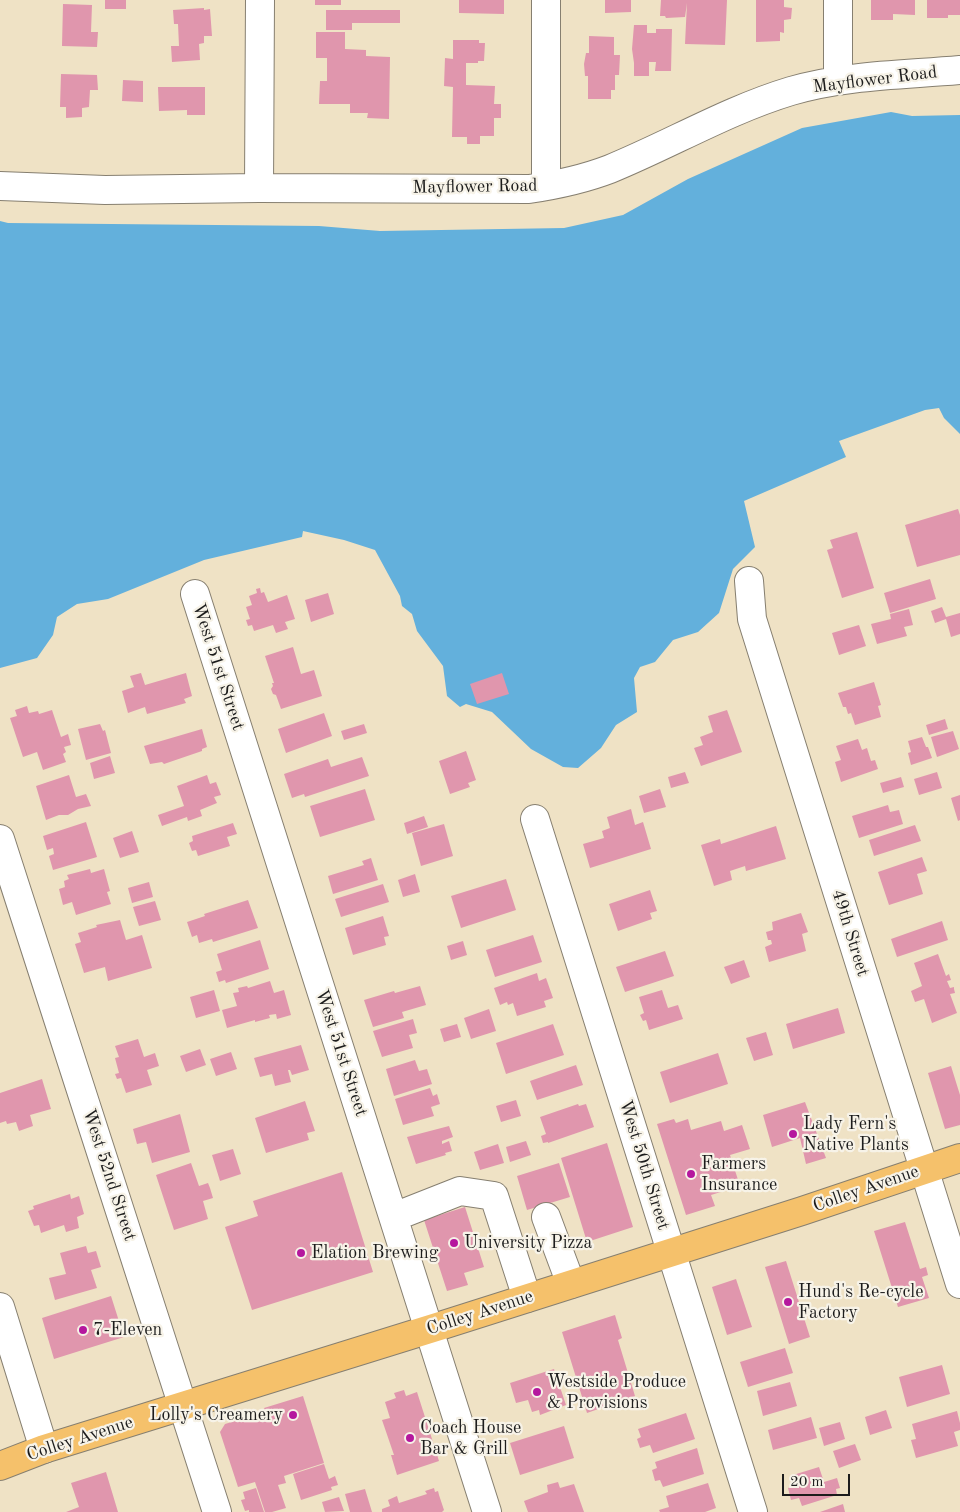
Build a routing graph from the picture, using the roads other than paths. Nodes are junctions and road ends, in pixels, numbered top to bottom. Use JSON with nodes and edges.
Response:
{"nodes":[{"id":1,"x":260,"y":0,"type":"edge"},
{"id":2,"x":546,"y":0,"type":"edge"},
{"id":3,"x":838,"y":0,"type":"edge"},
{"id":4,"x":960,"y":70,"type":"edge"},
{"id":5,"x":838,"y":81,"type":"junction"},
{"id":6,"x":0,"y":186,"type":"edge"},
{"id":7,"x":546,"y":186,"type":"junction"},
{"id":8,"x":259,"y":188,"type":"junction"},
{"id":9,"x":748,"y":581,"type":"dead end"},
{"id":10,"x":195,"y":594,"type":"dead end"},
{"id":11,"x":535,"y":818,"type":"dead end"},
{"id":12,"x":0,"y":839,"type":"edge"},
{"id":13,"x":960,"y":1158,"type":"edge"},
{"id":14,"x":924,"y":1169,"type":"junction"},
{"id":15,"x":394,"y":1217,"type":"junction"},
{"id":16,"x":546,"y":1218,"type":"dead end"},
{"id":17,"x":671,"y":1252,"type":"junction"},
{"id":18,"x":570,"y":1284,"type":"junction"},
{"id":19,"x":960,"y":1284,"type":"edge"},
{"id":20,"x":527,"y":1298,"type":"junction"},
{"id":21,"x":0,"y":1306,"type":"edge"},
{"id":22,"x":429,"y":1329,"type":"junction"},
{"id":23,"x":183,"y":1406,"type":"junction"},
{"id":24,"x":44,"y":1449,"type":"junction"},
{"id":25,"x":0,"y":1466,"type":"edge"},
{"id":26,"x":217,"y":1512,"type":"edge"},
{"id":27,"x":487,"y":1512,"type":"edge"},
{"id":28,"x":753,"y":1512,"type":"edge"}],
"edges":[{"from":1,"to":8,"type":"street"},
{"from":2,"to":7,"type":"street"},
{"from":3,"to":5,"type":"street"},
{"from":4,"to":5,"type":"street","name":"Mayflower Road"},
{"from":5,"to":7,"type":"street","name":"Mayflower Road"},
{"from":6,"to":8,"type":"street","name":"Mayflower Road"},
{"from":7,"to":8,"type":"street","name":"Mayflower Road"},
{"from":9,"to":14,"type":"street","name":"49th Street"},
{"from":10,"to":15,"type":"street","name":"West 51st Street"},
{"from":11,"to":17,"type":"street","name":"West 50th Street"},
{"from":12,"to":23,"type":"street","name":"West 52nd Street"},
{"from":13,"to":14,"type":"main road","name":"Colley Avenue"},
{"from":14,"to":17,"type":"main road","name":"Colley Avenue"},
{"from":14,"to":19,"type":"street","name":"49th Street"},
{"from":15,"to":20,"type":"street"},
{"from":15,"to":22,"type":"street","name":"West 51st Street"},
{"from":16,"to":18,"type":"street"},
{"from":17,"to":18,"type":"main road","name":"Colley Avenue"},
{"from":17,"to":28,"type":"street","name":"West 50th Street"},
{"from":18,"to":20,"type":"main road","name":"Colley Avenue"},
{"from":20,"to":22,"type":"main road","name":"Colley Avenue"},
{"from":21,"to":24,"type":"street"},
{"from":22,"to":23,"type":"main road","name":"Colley Avenue"},
{"from":22,"to":27,"type":"street","name":"West 51st Street"},
{"from":23,"to":24,"type":"main road","name":"Colley Avenue"},
{"from":23,"to":26,"type":"street","name":"West 52nd Street"},
{"from":24,"to":25,"type":"main road","name":"Colley Avenue"}]}
